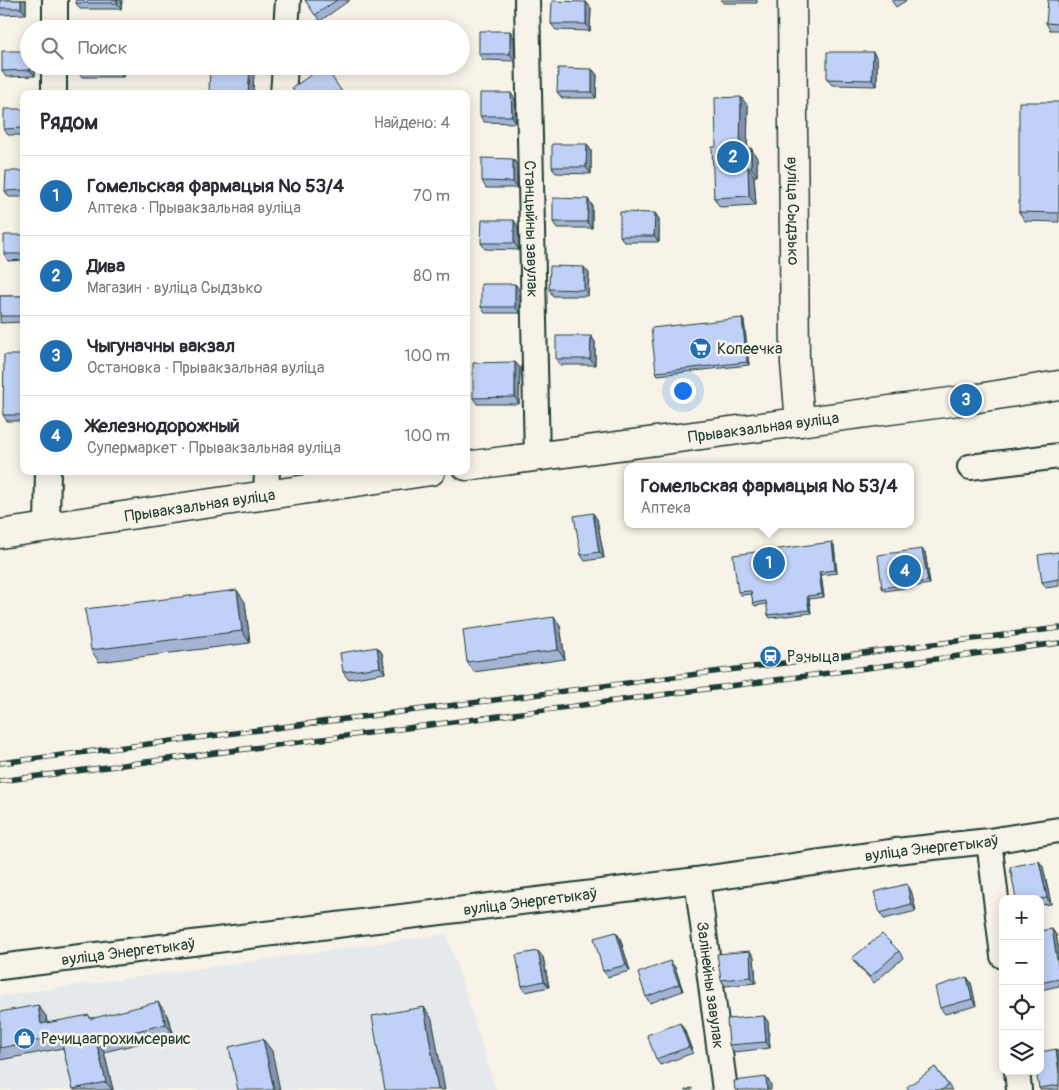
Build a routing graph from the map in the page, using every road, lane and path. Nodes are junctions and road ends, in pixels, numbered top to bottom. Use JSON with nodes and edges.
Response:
{"nodes":[{"id":1,"x":56,"y":0,"type":"edge"},
{"id":2,"x":288,"y":0,"type":"edge"},
{"id":3,"x":527,"y":0,"type":"edge"},
{"id":4,"x":792,"y":0,"type":"edge"},
{"id":5,"x":55,"y":20,"type":"edge"},
{"id":6,"x":287,"y":20,"type":"edge"},
{"id":7,"x":54,"y":75,"type":"edge"},
{"id":8,"x":284,"y":75,"type":"edge"},
{"id":9,"x":54,"y":90,"type":"edge"},
{"id":10,"x":283,"y":90,"type":"edge"},
{"id":11,"x":1059,"y":385,"type":"edge"},
{"id":12,"x":800,"y":422,"type":"junction"},
{"id":13,"x":1059,"y":456,"type":"edge"},
{"id":14,"x":537,"y":457,"type":"junction"},
{"id":15,"x":470,"y":465,"type":"edge"},
{"id":16,"x":970,"y":466,"type":"dead end"},
{"id":17,"x":48,"y":475,"type":"edge"},
{"id":18,"x":376,"y":475,"type":"edge"},
{"id":19,"x":267,"y":483,"type":"edge"},
{"id":20,"x":47,"y":527,"type":"junction"},
{"id":21,"x":0,"y":534,"type":"edge"},
{"id":22,"x":1059,"y":830,"type":"edge"},
{"id":23,"x":989,"y":841,"type":"junction"},
{"id":24,"x":697,"y":880,"type":"junction"},
{"id":25,"x":1001,"y":940,"type":"edge"},
{"id":26,"x":0,"y":967,"type":"edge"},
{"id":27,"x":1017,"y":1075,"type":"edge"},
{"id":28,"x":726,"y":1090,"type":"edge"},
{"id":29,"x":1019,"y":1090,"type":"edge"}],
"edges":[{"from":1,"to":5,"type":"street"},
{"from":2,"to":6,"type":"street"},
{"from":3,"to":14,"type":"street","name":"Станцыйны завулак"},
{"from":4,"to":12,"type":"main road","name":"вуліца Сыдзько"},
{"from":7,"to":9,"type":"street"},
{"from":8,"to":10,"type":"street"},
{"from":11,"to":12,"type":"main road","name":"Прывакзальная вуліца"},
{"from":12,"to":14,"type":"main road","name":"Прывакзальная вуліца"},
{"from":13,"to":16,"type":"street"},
{"from":14,"to":15,"type":"main road","name":"Прывакзальная вуліца"},
{"from":17,"to":20,"type":"street"},
{"from":18,"to":19,"type":"main road","name":"Прывакзальная вуліца"},
{"from":19,"to":20,"type":"main road","name":"Прывакзальная вуліца"},
{"from":20,"to":21,"type":"main road","name":"Прывакзальная вуліца"},
{"from":22,"to":23,"type":"street","name":"вуліца Энергетыкаў"},
{"from":23,"to":24,"type":"street","name":"вуліца Энергетыкаў"},
{"from":23,"to":25,"type":"street"},
{"from":24,"to":26,"type":"street","name":"вуліца Энергетыкаў"},
{"from":24,"to":28,"type":"street","name":"Залінейны завулак"},
{"from":27,"to":29,"type":"street"}]}
